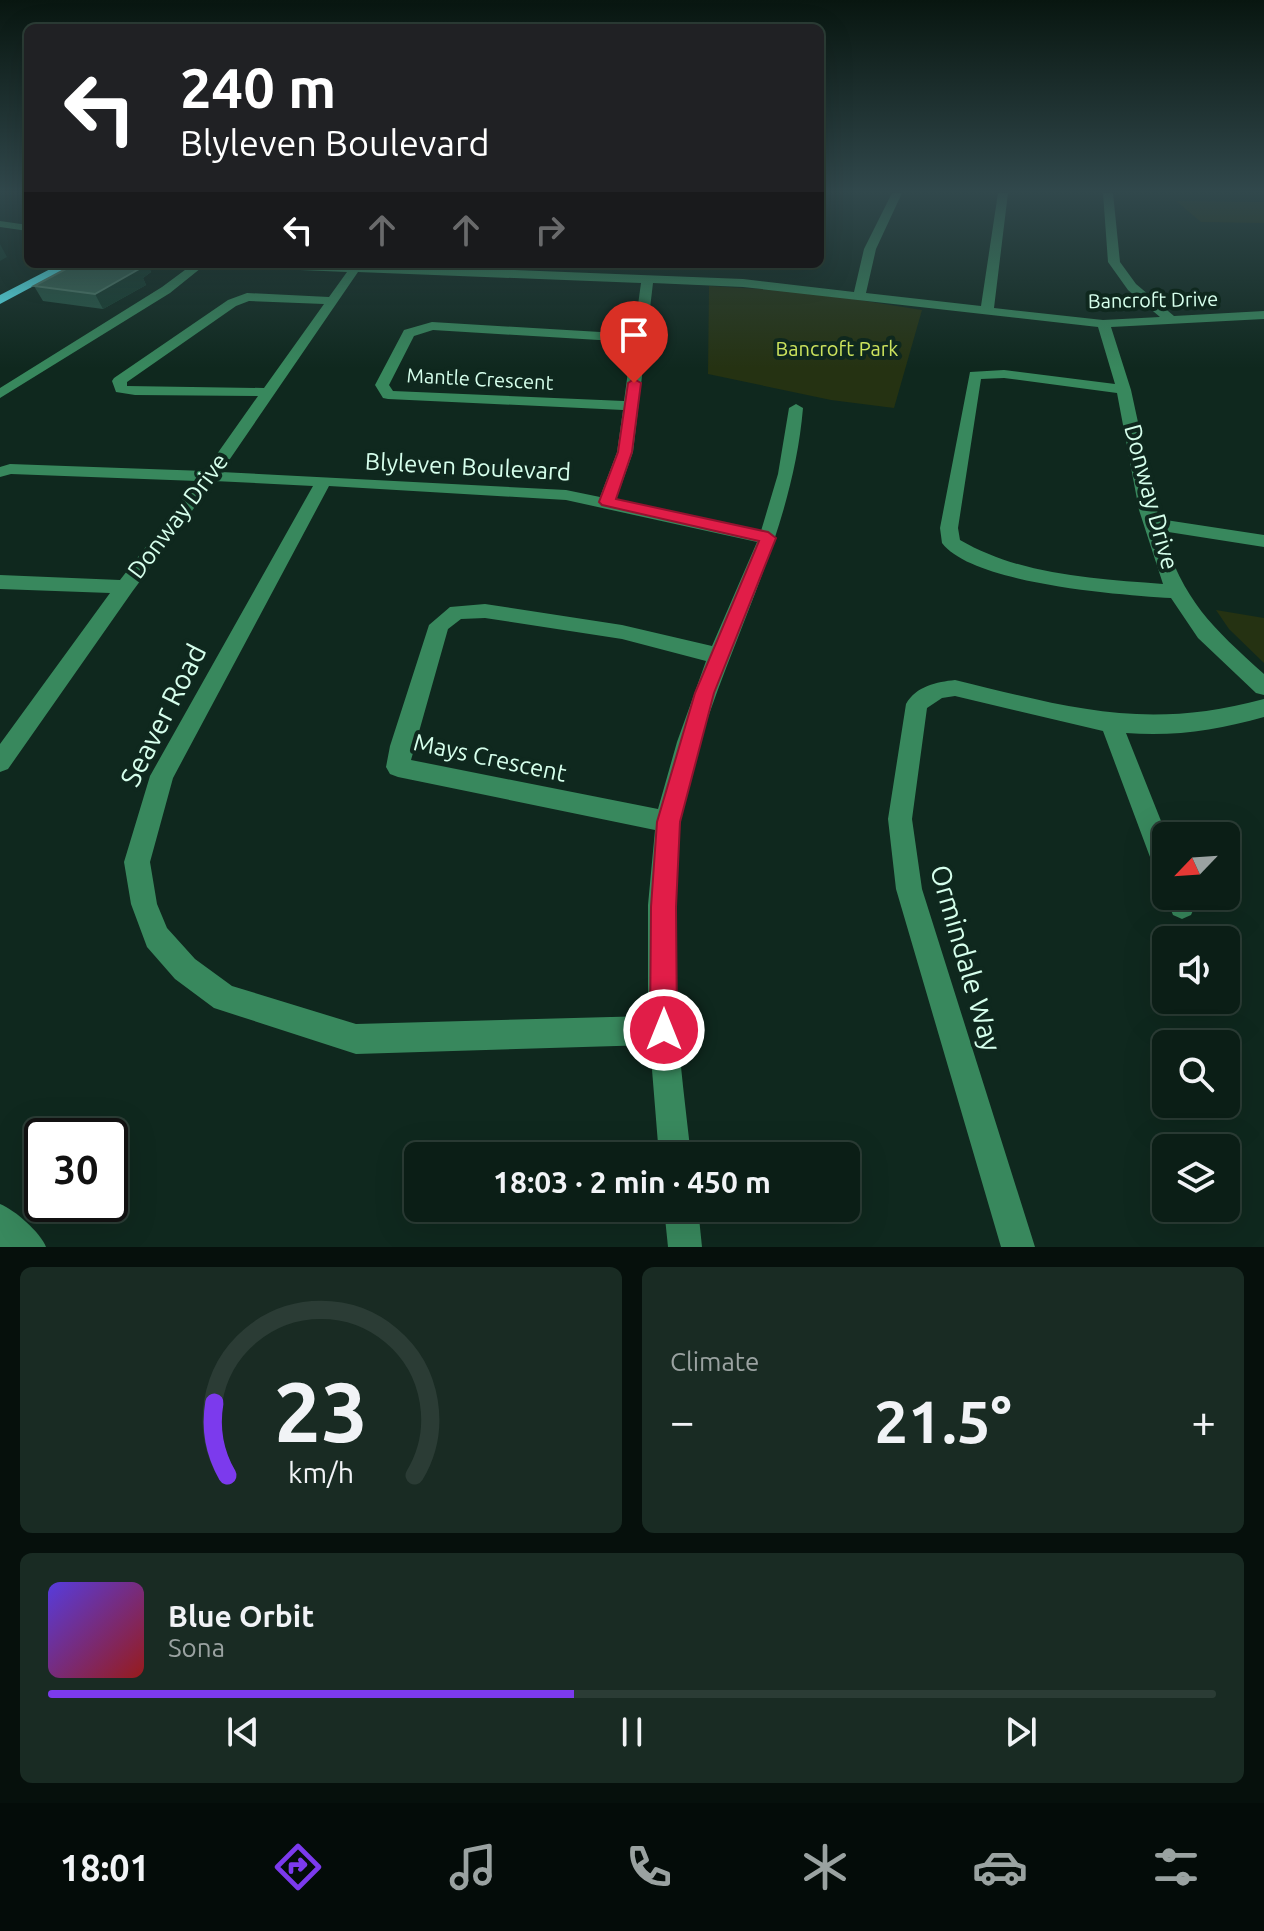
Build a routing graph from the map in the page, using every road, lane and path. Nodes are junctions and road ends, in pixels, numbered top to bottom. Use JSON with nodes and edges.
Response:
{"nodes":[{"id":1,"x":869,"y":251,"type":"edge"},
{"id":2,"x":995,"y":251,"type":"edge"},
{"id":3,"x":1113,"y":251,"type":"edge"},
{"id":4,"x":35,"y":268,"type":"edge"},
{"id":5,"x":61,"y":268,"type":"edge"},
{"id":6,"x":195,"y":268,"type":"edge"},
{"id":7,"x":355,"y":268,"type":"edge"},
{"id":8,"x":398,"y":268,"type":"edge"},
{"id":9,"x":748,"y":268,"type":"edge"},
{"id":10,"x":647,"y":280,"type":"junction"},
{"id":11,"x":743,"y":283,"type":"junction"},
{"id":12,"x":0,"y":286,"type":"edge"},
{"id":13,"x":859,"y":295,"type":"junction"},
{"id":14,"x":0,"y":300,"type":"edge"},
{"id":15,"x":332,"y":301,"type":"junction"},
{"id":16,"x":987,"y":312,"type":"junction"},
{"id":17,"x":1264,"y":315,"type":"edge"},
{"id":18,"x":1172,"y":321,"type":"junction"},
{"id":19,"x":1103,"y":324,"type":"junction"},
{"id":20,"x":639,"y":338,"type":"junction"},
{"id":21,"x":1124,"y":390,"type":"junction"},
{"id":22,"x":267,"y":392,"type":"junction"},
{"id":23,"x":0,"y":394,"type":"edge"},
{"id":24,"x":632,"y":406,"type":"junction"},
{"id":25,"x":796,"y":408,"type":"dead end"},
{"id":26,"x":0,"y":472,"type":"edge"},
{"id":27,"x":209,"y":477,"type":"junction"},
{"id":28,"x":323,"y":482,"type":"junction"},
{"id":29,"x":607,"y":502,"type":"junction"},
{"id":30,"x":1153,"y":524,"type":"junction"},
{"id":31,"x":768,"y":538,"type":"junction"},
{"id":32,"x":1264,"y":541,"type":"edge"},
{"id":33,"x":0,"y":582,"type":"edge"},
{"id":34,"x":125,"y":587,"type":"junction"},
{"id":35,"x":1177,"y":592,"type":"junction"},
{"id":36,"x":719,"y":656,"type":"junction"},
{"id":37,"x":1264,"y":687,"type":"edge"},
{"id":38,"x":1264,"y":708,"type":"edge"},
{"id":39,"x":1111,"y":723,"type":"junction"},
{"id":40,"x":3,"y":752,"type":"edge"},
{"id":41,"x":668,"y":822,"type":"junction"},
{"id":42,"x":1152,"y":829,"type":"edge"},
{"id":43,"x":664,"y":1030,"type":"junction"},
{"id":44,"x":674,"y":1142,"type":"edge"},
{"id":45,"x":682,"y":1222,"type":"edge"},
{"id":46,"x":685,"y":1247,"type":"edge"},
{"id":47,"x":1018,"y":1247,"type":"edge"}],
"edges":[{"from":1,"to":13,"type":"street"},
{"from":2,"to":16,"type":"street"},
{"from":3,"to":18,"type":"street"},
{"from":4,"to":12,"type":"main road"},
{"from":5,"to":14,"type":"main road"},
{"from":6,"to":23,"type":"street"},
{"from":7,"to":15,"type":"street","name":"Donway Drive"},
{"from":8,"to":10,"type":"street","name":"Bancroft Drive"},
{"from":9,"to":11,"type":"street"},
{"from":10,"to":11,"type":"street","name":"Bancroft Drive"},
{"from":10,"to":20,"type":"street"},
{"from":11,"to":13,"type":"street","name":"Bancroft Drive"},
{"from":13,"to":16,"type":"street","name":"Bancroft Drive"},
{"from":15,"to":22,"type":"street","name":"Donway Drive"},
{"from":15,"to":22,"type":"street"},
{"from":16,"to":19,"type":"street","name":"Bancroft Drive"},
{"from":17,"to":18,"type":"street","name":"Bancroft Drive"},
{"from":18,"to":19,"type":"street","name":"Bancroft Drive"},
{"from":19,"to":21,"type":"street","name":"Donway Drive"},
{"from":20,"to":24,"type":"street"},
{"from":20,"to":24,"type":"street","name":"Mantle Crescent"},
{"from":21,"to":30,"type":"street","name":"Donway Drive"},
{"from":21,"to":35,"type":"street"},
{"from":22,"to":27,"type":"street","name":"Donway Drive"},
{"from":24,"to":29,"type":"street"},
{"from":25,"to":31,"type":"street"},
{"from":26,"to":27,"type":"street","name":"Blyleven Boulevard"},
{"from":27,"to":28,"type":"street","name":"Blyleven Boulevard"},
{"from":27,"to":34,"type":"street","name":"Donway Drive"},
{"from":28,"to":29,"type":"street","name":"Blyleven Boulevard"},
{"from":28,"to":43,"type":"street","name":"Seaver Road"},
{"from":29,"to":31,"type":"street","name":"Blyleven Boulevard"},
{"from":30,"to":32,"type":"street"},
{"from":30,"to":35,"type":"street","name":"Donway Drive"},
{"from":31,"to":36,"type":"street"},
{"from":33,"to":34,"type":"street"},
{"from":34,"to":40,"type":"street","name":"Donway Drive"},
{"from":35,"to":37,"type":"street","name":"Donway Drive"},
{"from":36,"to":41,"type":"street"},
{"from":36,"to":41,"type":"street","name":"Mays Crescent"},
{"from":38,"to":39,"type":"street","name":"Ormindale Way"},
{"from":39,"to":42,"type":"street"},
{"from":39,"to":47,"type":"street","name":"Ormindale Way"},
{"from":41,"to":43,"type":"street"},
{"from":43,"to":44,"type":"street"},
{"from":45,"to":46,"type":"street"}]}
